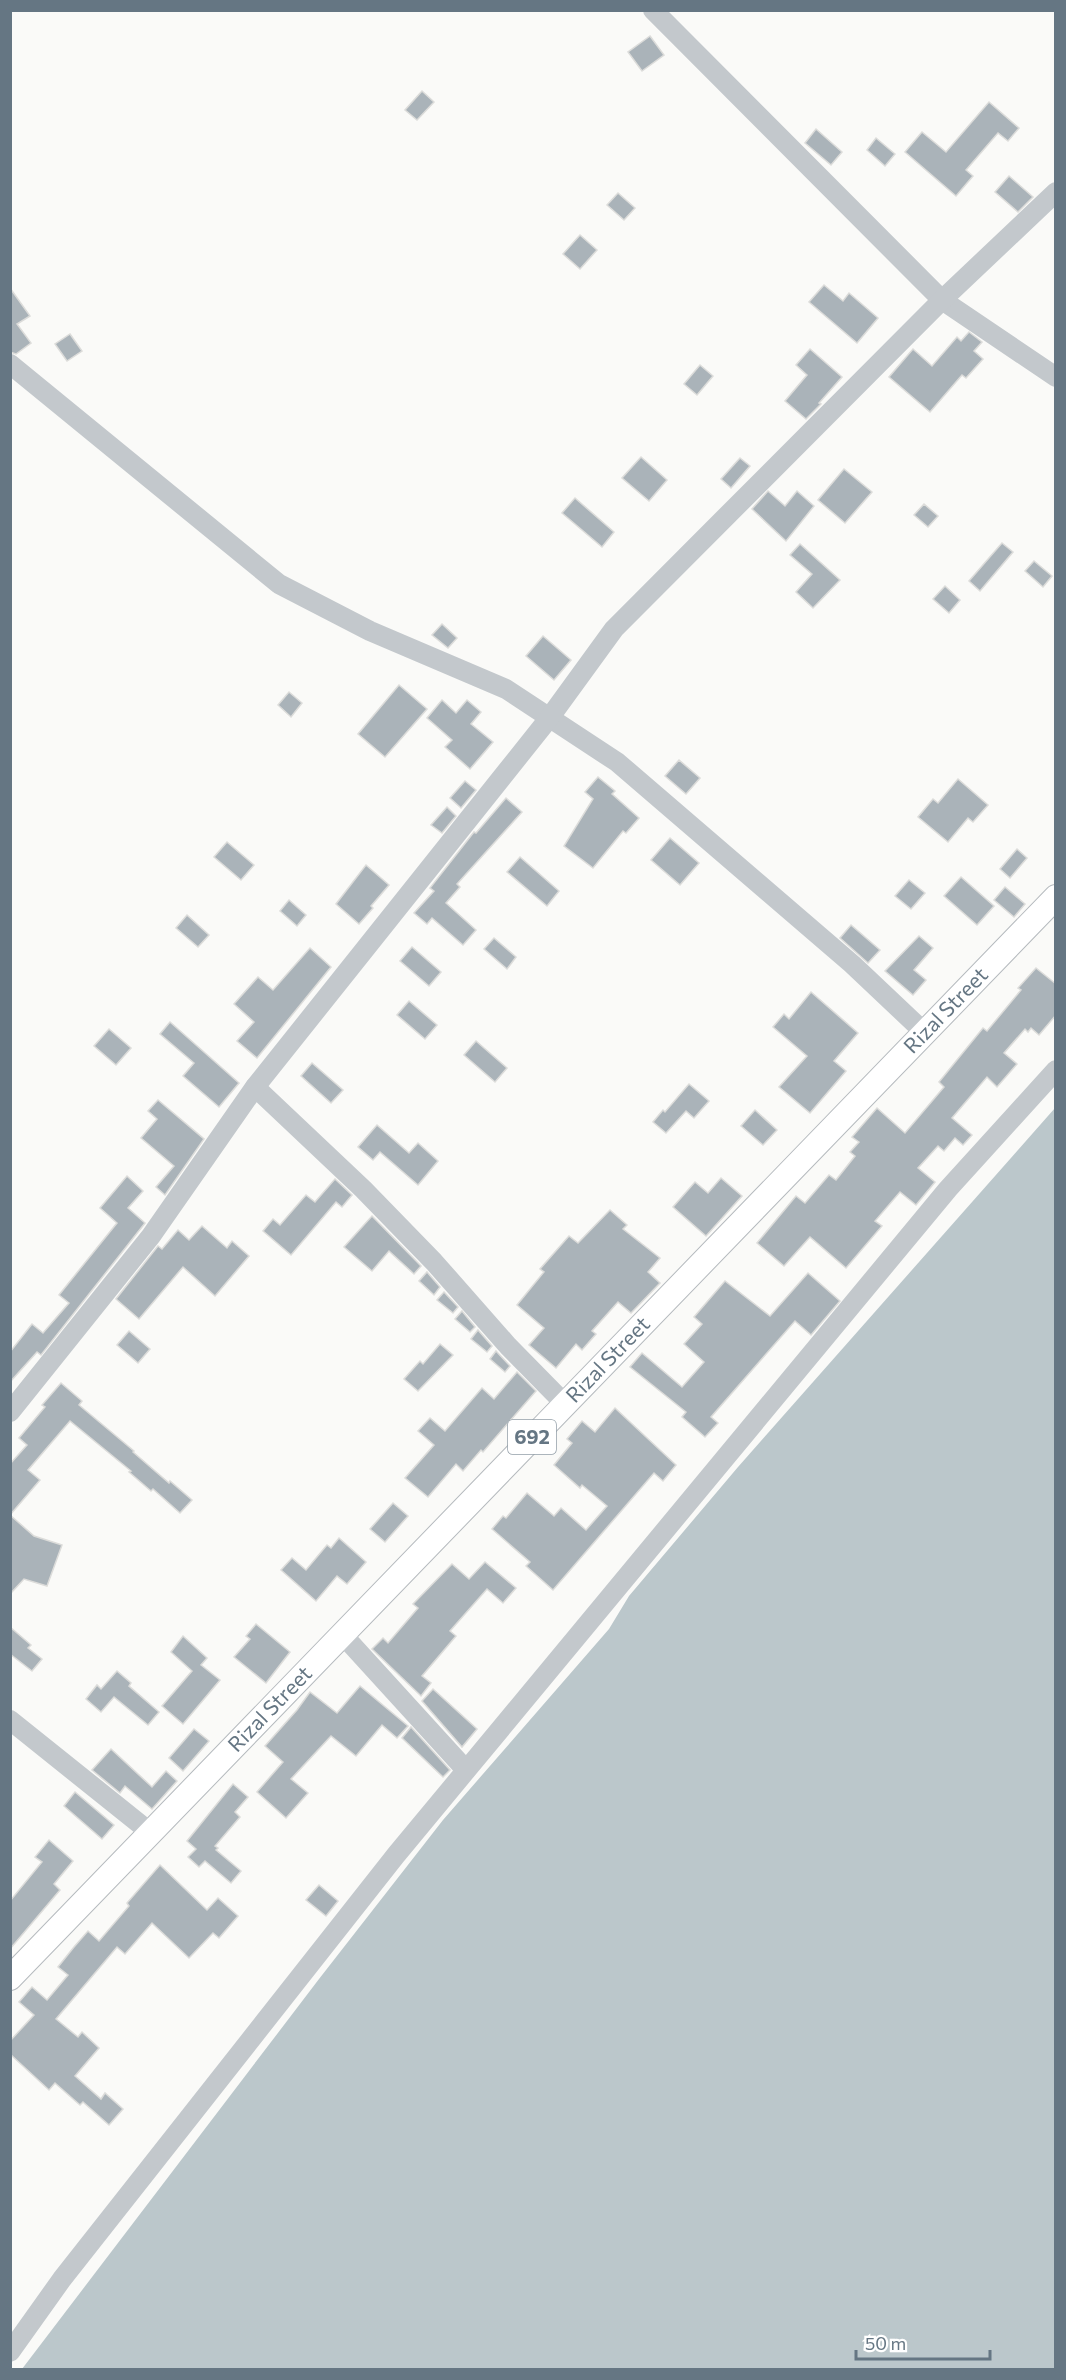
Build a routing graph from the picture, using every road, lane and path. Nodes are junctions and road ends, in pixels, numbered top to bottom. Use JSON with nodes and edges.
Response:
{"nodes":[{"id":1,"x":654,"y":10,"type":"edge"},
{"id":2,"x":1056,"y":192,"type":"edge"},
{"id":3,"x":942,"y":300,"type":"junction"},
{"id":4,"x":10,"y":364,"type":"edge"},
{"id":5,"x":1056,"y":377,"type":"edge"},
{"id":6,"x":550,"y":717,"type":"junction"},
{"id":7,"x":1056,"y":897,"type":"edge"},
{"id":8,"x":925,"y":1033,"type":"junction"},
{"id":9,"x":1056,"y":1071,"type":"edge"},
{"id":10,"x":255,"y":1087,"type":"junction"},
{"id":11,"x":564,"y":1403,"type":"junction"},
{"id":12,"x":10,"y":1412,"type":"edge"},
{"id":13,"x":342,"y":1634,"type":"junction"},
{"id":14,"x":10,"y":1720,"type":"edge"},
{"id":15,"x":466,"y":1770,"type":"junction"},
{"id":16,"x":151,"y":1833,"type":"junction"},
{"id":17,"x":10,"y":1978,"type":"edge"},
{"id":18,"x":10,"y":2352,"type":"edge"}],
"edges":[{"from":1,"to":3,"type":"street"},
{"from":2,"to":3,"type":"street"},
{"from":3,"to":5,"type":"street"},
{"from":3,"to":6,"type":"street"},
{"from":4,"to":6,"type":"street"},
{"from":6,"to":8,"type":"street"},
{"from":6,"to":10,"type":"street"},
{"from":7,"to":8,"type":"main road","name":"Rizal Street","number":"692"},
{"from":8,"to":11,"type":"main road","name":"Rizal Street","number":"692"},
{"from":9,"to":15,"type":"street"},
{"from":10,"to":11,"type":"street"},
{"from":10,"to":12,"type":"street"},
{"from":11,"to":13,"type":"main road","name":"Rizal Street","number":"692"},
{"from":13,"to":15,"type":"street"},
{"from":13,"to":16,"type":"main road","name":"Rizal Street","number":"692"},
{"from":14,"to":16,"type":"street"},
{"from":15,"to":18,"type":"street"},
{"from":16,"to":17,"type":"main road","name":"Rizal Street","number":"692"}]}
